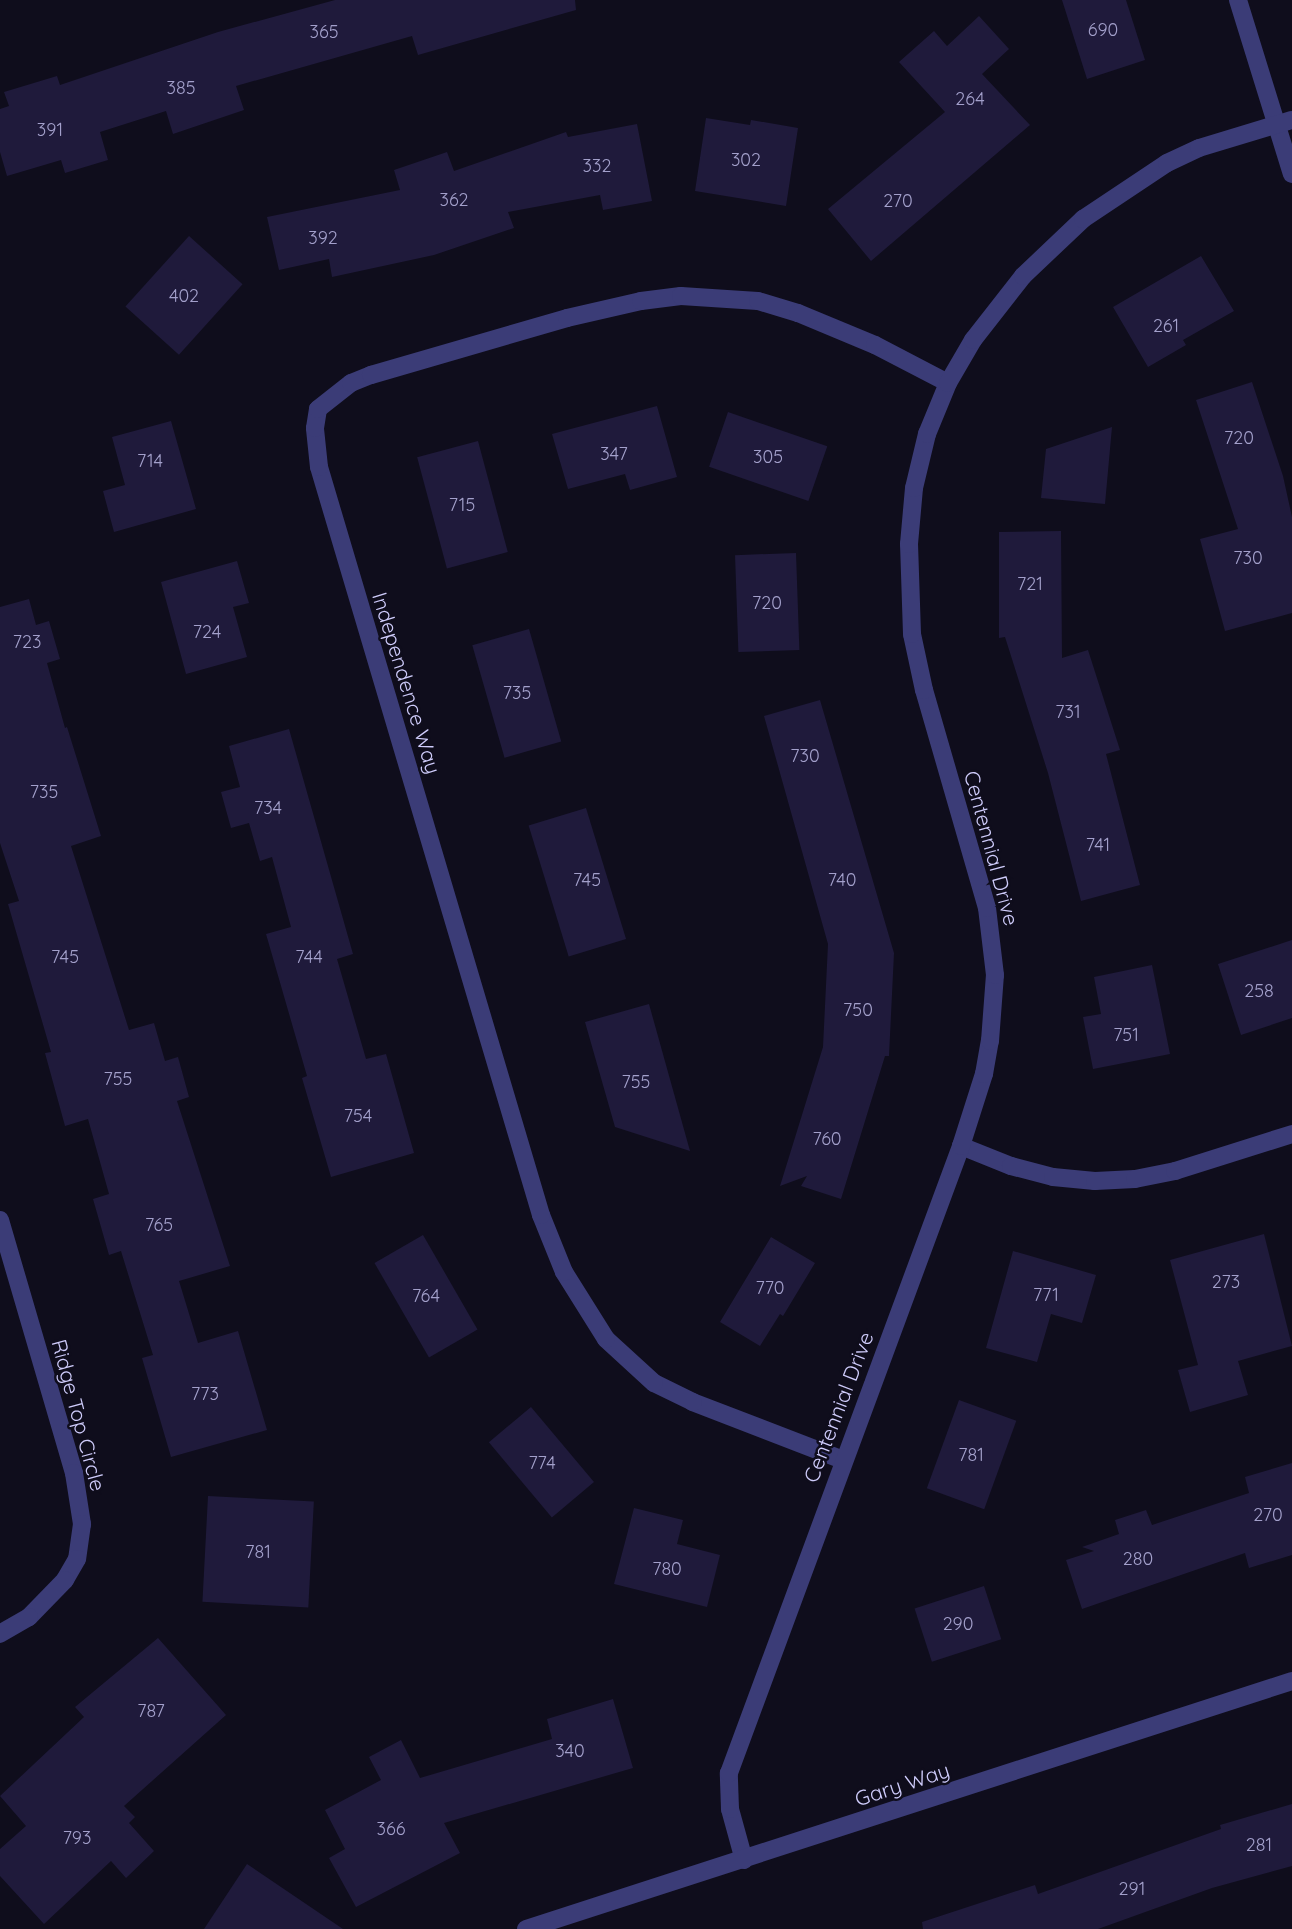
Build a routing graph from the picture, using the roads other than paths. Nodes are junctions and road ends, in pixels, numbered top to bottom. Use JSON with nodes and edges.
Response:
{"nodes":[{"id":1,"x":1238,"y":0,"type":"edge"},
{"id":2,"x":1284,"y":123,"type":"edge"},
{"id":3,"x":1292,"y":174,"type":"edge"},
{"id":4,"x":948,"y":383,"type":"junction"},
{"id":5,"x":1292,"y":1134,"type":"edge"},
{"id":6,"x":961,"y":1146,"type":"junction"},
{"id":7,"x":0,"y":1220,"type":"edge"},
{"id":8,"x":843,"y":1460,"type":"junction"},
{"id":9,"x":0,"y":1634,"type":"edge"},
{"id":10,"x":1292,"y":1681,"type":"edge"},
{"id":11,"x":744,"y":1860,"type":"junction"},
{"id":12,"x":527,"y":1929,"type":"edge"}],
"edges":[{"from":1,"to":2,"type":"street"},
{"from":2,"to":3,"type":"street"},
{"from":2,"to":4,"type":"street","name":"Centennial Drive"},
{"from":4,"to":6,"type":"street","name":"Centennial Drive"},
{"from":4,"to":8,"type":"street","name":"Independence Way"},
{"from":5,"to":6,"type":"street"},
{"from":6,"to":8,"type":"street","name":"Centennial Drive"},
{"from":7,"to":9,"type":"street","name":"Ridge Top Circle"},
{"from":8,"to":11,"type":"street","name":"Centennial Drive"},
{"from":10,"to":11,"type":"street","name":"Gary Way"},
{"from":11,"to":12,"type":"street","name":"Gary Way"}]}
